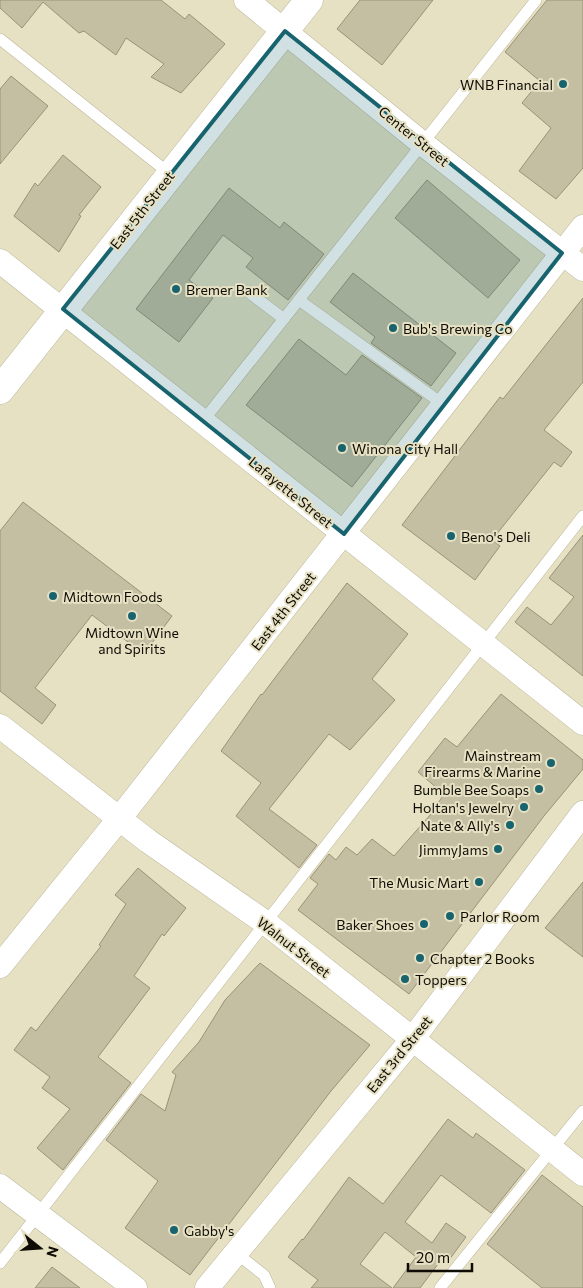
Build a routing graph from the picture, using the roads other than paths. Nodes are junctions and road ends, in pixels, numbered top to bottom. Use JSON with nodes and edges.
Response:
{"nodes":[{"id":1,"x":246,"y":0,"type":"edge"},
{"id":2,"x":309,"y":0,"type":"edge"},
{"id":3,"x":536,"y":0,"type":"edge"},
{"id":4,"x":285,"y":31,"type":"junction"},
{"id":5,"x":0,"y":39,"type":"edge"},
{"id":6,"x":423,"y":144,"type":"junction"},
{"id":7,"x":170,"y":174,"type":"junction"},
{"id":8,"x":583,"y":227,"type":"edge"},
{"id":9,"x":562,"y":253,"type":"junction"},
{"id":10,"x":0,"y":261,"type":"edge"},
{"id":11,"x":583,"y":269,"type":"edge"},
{"id":12,"x":251,"y":294,"type":"dead end"},
{"id":13,"x":299,"y":300,"type":"junction"},
{"id":14,"x":62,"y":309,"type":"junction"},
{"id":15,"x":284,"y":319,"type":"junction"},
{"id":16,"x":0,"y":390,"type":"edge"},
{"id":17,"x":444,"y":405,"type":"junction"},
{"id":18,"x":203,"y":421,"type":"junction"},
{"id":19,"x":583,"y":516,"type":"edge"},
{"id":20,"x":344,"y":534,"type":"junction"},
{"id":21,"x":482,"y":644,"type":"junction"},
{"id":22,"x":583,"y":723,"type":"edge"},
{"id":23,"x":0,"y":726,"type":"edge"},
{"id":24,"x":583,"y":813,"type":"edge"},
{"id":25,"x":119,"y":819,"type":"junction"},
{"id":26,"x":266,"y":924,"type":"junction"},
{"id":27,"x":0,"y":966,"type":"edge"},
{"id":28,"x":412,"y":1041,"type":"junction"},
{"id":29,"x":583,"y":1111,"type":"edge"},
{"id":30,"x":551,"y":1149,"type":"junction"},
{"id":31,"x":583,"y":1174,"type":"edge"},
{"id":32,"x":0,"y":1186,"type":"edge"},
{"id":33,"x":38,"y":1215,"type":"junction"},
{"id":34,"x":236,"y":1253,"type":"junction"},
{"id":35,"x":0,"y":1263,"type":"edge"},
{"id":36,"x":135,"y":1288,"type":"edge"},
{"id":37,"x":207,"y":1288,"type":"edge"},
{"id":38,"x":270,"y":1288,"type":"edge"},
{"id":39,"x":440,"y":1288,"type":"edge"}],
"edges":[{"from":1,"to":4,"type":"street","name":"Center Street"},
{"from":2,"to":4,"type":"street","name":"East 5th Street"},
{"from":3,"to":6,"type":"lane"},
{"from":4,"to":6,"type":"street","name":"Center Street"},
{"from":4,"to":7,"type":"street","name":"East 5th Street"},
{"from":5,"to":7,"type":"lane"},
{"from":6,"to":9,"type":"street","name":"Center Street"},
{"from":6,"to":13,"type":"lane"},
{"from":7,"to":14,"type":"street","name":"East 5th Street"},
{"from":8,"to":9,"type":"street","name":"East 4th Street"},
{"from":9,"to":11,"type":"street","name":"Center Street"},
{"from":9,"to":17,"type":"street","name":"East 4th Street"},
{"from":10,"to":14,"type":"street","name":"Lafayette Street"},
{"from":12,"to":15,"type":"lane"},
{"from":13,"to":15,"type":"lane"},
{"from":13,"to":17,"type":"lane"},
{"from":14,"to":16,"type":"street","name":"East 5th Street"},
{"from":14,"to":18,"type":"street","name":"Lafayette Street"},
{"from":15,"to":18,"type":"lane"},
{"from":17,"to":20,"type":"street","name":"East 4th Street"},
{"from":18,"to":20,"type":"street","name":"Lafayette Street"},
{"from":19,"to":21,"type":"lane"},
{"from":20,"to":21,"type":"street","name":"Lafayette Street"},
{"from":20,"to":25,"type":"street","name":"East 4th Street"},
{"from":21,"to":22,"type":"street","name":"Lafayette Street"},
{"from":21,"to":26,"type":"lane"},
{"from":23,"to":25,"type":"street","name":"Walnut Street"},
{"from":24,"to":28,"type":"street","name":"East 3rd Street"},
{"from":25,"to":26,"type":"street","name":"Walnut Street"},
{"from":25,"to":27,"type":"street","name":"East 4th Street"},
{"from":26,"to":28,"type":"street","name":"Walnut Street"},
{"from":26,"to":33,"type":"lane"},
{"from":28,"to":30,"type":"street","name":"Walnut Street"},
{"from":28,"to":34,"type":"street","name":"East 3rd Street"},
{"from":29,"to":30,"type":"lane"},
{"from":30,"to":31,"type":"street","name":"Walnut Street"},
{"from":30,"to":39,"type":"lane"},
{"from":32,"to":33,"type":"street"},
{"from":33,"to":35,"type":"lane"},
{"from":33,"to":36,"type":"street"},
{"from":34,"to":37,"type":"street","name":"East 3rd Street"},
{"from":34,"to":38,"type":"lane"}]}
